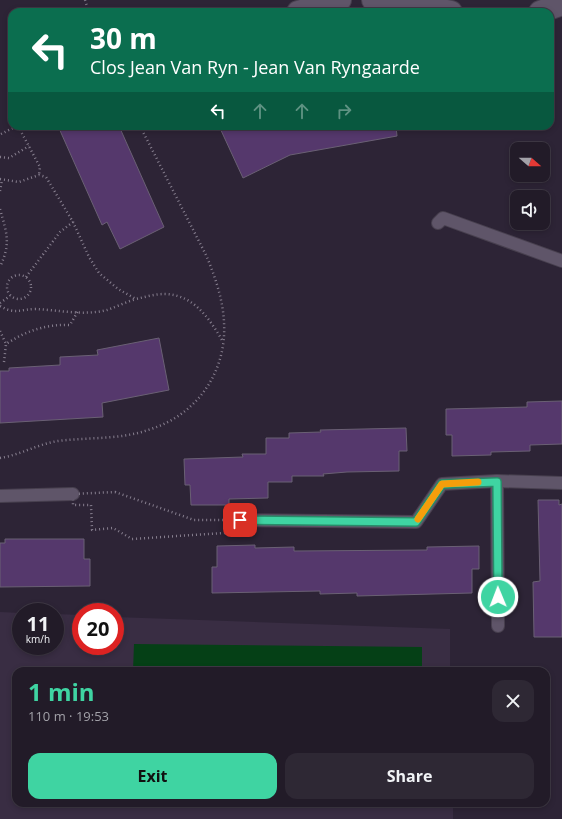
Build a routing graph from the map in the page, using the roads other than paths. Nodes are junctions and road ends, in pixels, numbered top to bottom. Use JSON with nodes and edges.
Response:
{"nodes":[{"id":1,"x":340,"y":0,"type":"edge"},
{"id":2,"x":373,"y":0,"type":"edge"},
{"id":3,"x":562,"y":4,"type":"edge"},
{"id":4,"x":312,"y":8,"type":"edge"},
{"id":5,"x":432,"y":8,"type":"edge"},
{"id":6,"x":551,"y":8,"type":"edge"},
{"id":7,"x":438,"y":223,"type":"dead end"},
{"id":8,"x":562,"y":261,"type":"edge"},
{"id":9,"x":497,"y":482,"type":"junction"},
{"id":10,"x":562,"y":483,"type":"edge"},
{"id":11,"x":73,"y":494,"type":"road end"},
{"id":12,"x":0,"y":496,"type":"edge"},
{"id":13,"x":240,"y":520,"type":"road end"},
{"id":14,"x":498,"y":626,"type":"dead end"}],
"edges":[{"from":1,"to":4,"type":"street"},
{"from":2,"to":5,"type":"street"},
{"from":3,"to":6,"type":"street"},
{"from":7,"to":8,"type":"lane"},
{"from":9,"to":10,"type":"lane"},
{"from":9,"to":13,"type":"lane"},
{"from":9,"to":14,"type":"lane"},
{"from":11,"to":12,"type":"lane"}]}
